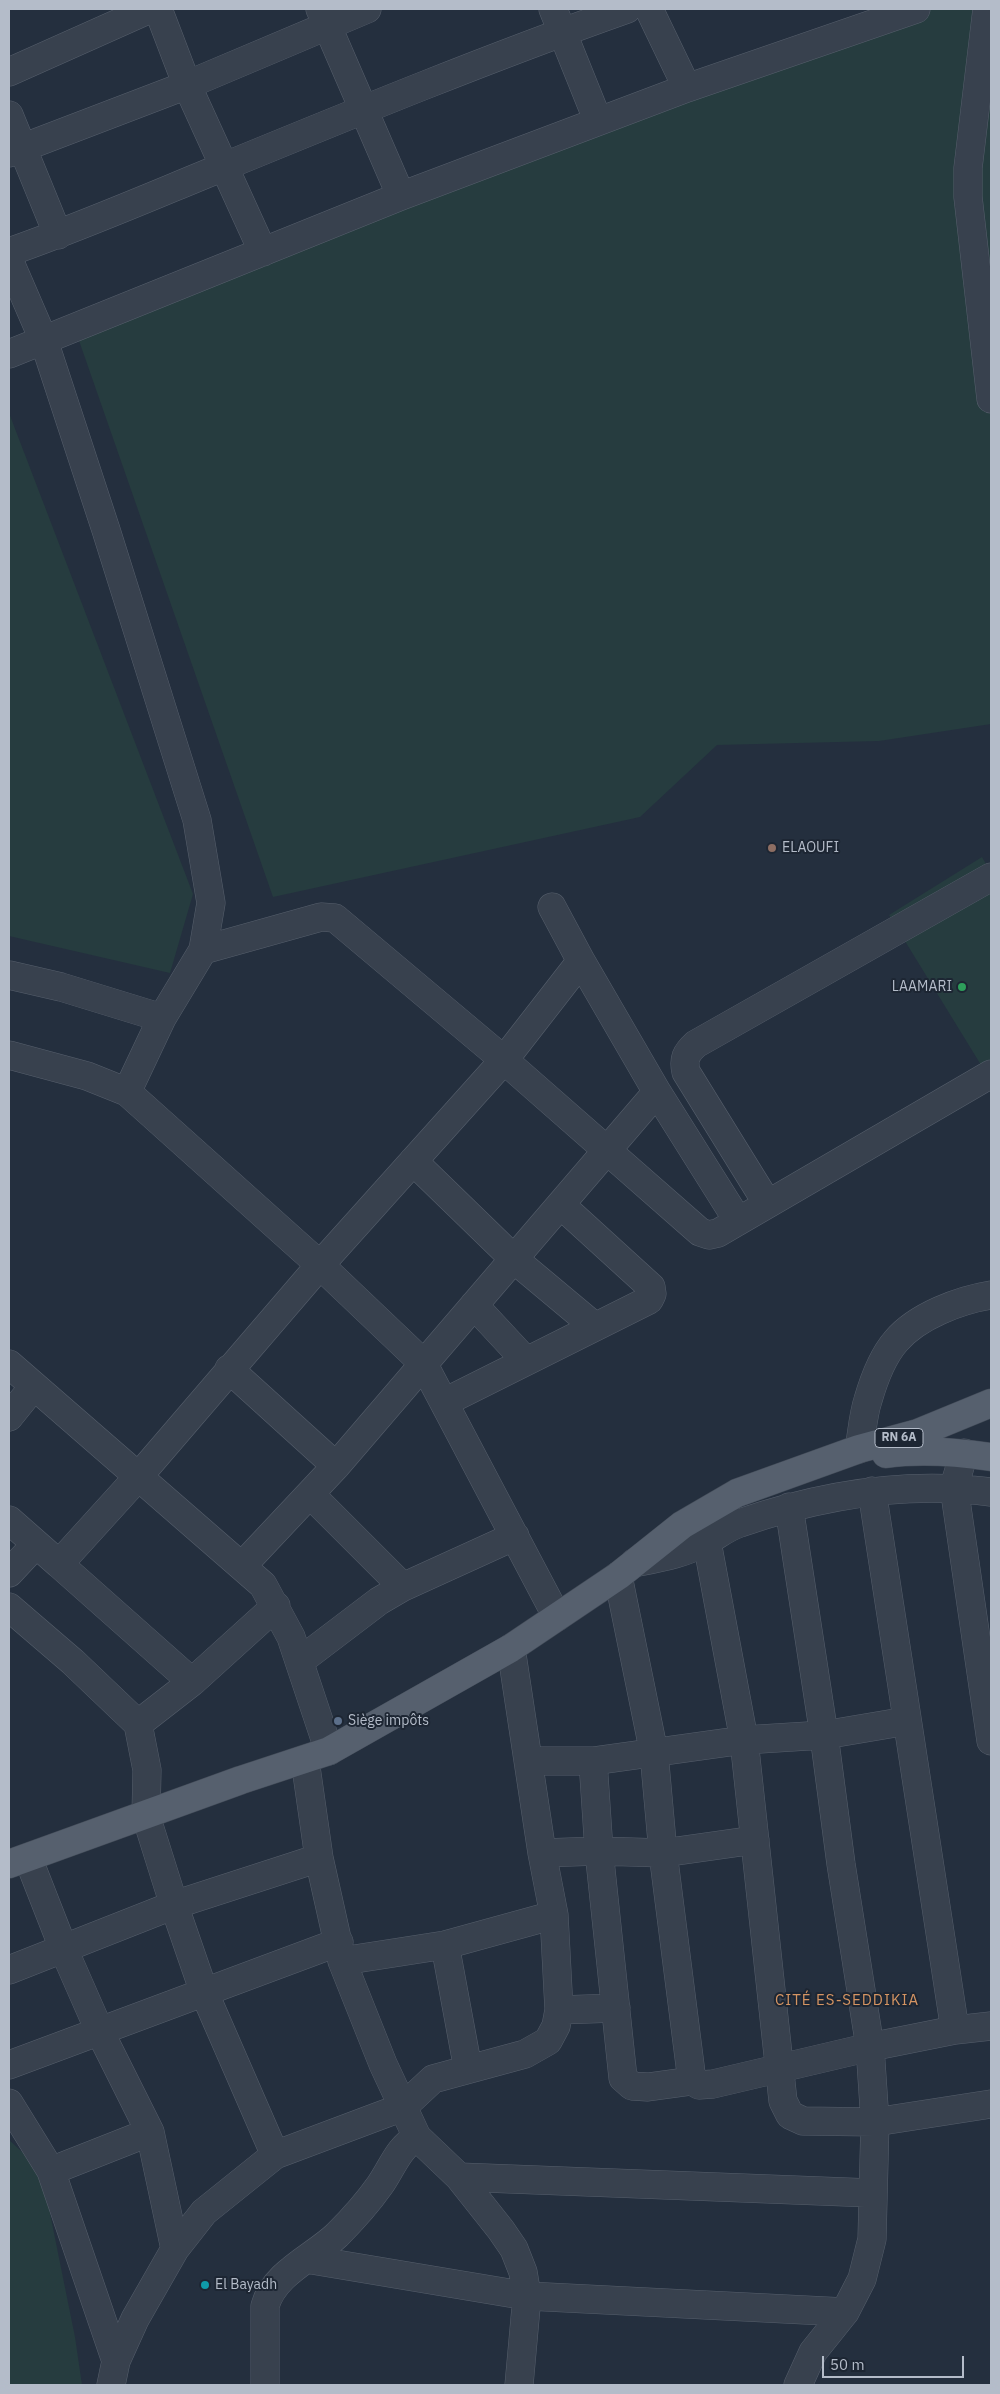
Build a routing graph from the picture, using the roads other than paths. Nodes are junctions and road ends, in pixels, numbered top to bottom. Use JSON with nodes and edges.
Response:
{"nodes":[{"id":1,"x":150,"y":9,"type":"edge"},
{"id":2,"x":158,"y":9,"type":"edge"},
{"id":3,"x":367,"y":9,"type":"edge"},
{"id":4,"x":627,"y":9,"type":"edge"},
{"id":5,"x":648,"y":9,"type":"edge"},
{"id":6,"x":916,"y":9,"type":"edge"},
{"id":7,"x":987,"y":9,"type":"edge"},
{"id":8,"x":323,"y":17,"type":"edge"},
{"id":9,"x":558,"y":20,"type":"edge"},
{"id":10,"x":9,"y":72,"type":"edge"},
{"id":11,"x":187,"y":85,"type":"junction"},
{"id":12,"x":687,"y":88,"type":"junction"},
{"id":13,"x":363,"y":111,"type":"junction"},
{"id":14,"x":9,"y":115,"type":"edge"},
{"id":15,"x":598,"y":121,"type":"junction"},
{"id":16,"x":16,"y":150,"type":"edge"},
{"id":17,"x":223,"y":166,"type":"junction"},
{"id":18,"x":401,"y":196,"type":"junction"},
{"id":19,"x":58,"y":235,"type":"junction"},
{"id":20,"x":9,"y":252,"type":"edge"},
{"id":21,"x":263,"y":252,"type":"junction"},
{"id":22,"x":9,"y":260,"type":"edge"},
{"id":23,"x":44,"y":341,"type":"junction"},
{"id":24,"x":9,"y":354,"type":"edge"},
{"id":25,"x":991,"y":400,"type":"edge"},
{"id":26,"x":991,"y":877,"type":"edge"},
{"id":27,"x":552,"y":907,"type":"dead end"},
{"id":28,"x":203,"y":950,"type":"junction"},
{"id":29,"x":581,"y":962,"type":"junction"},
{"id":30,"x":9,"y":975,"type":"edge"},
{"id":31,"x":162,"y":1018,"type":"junction"},
{"id":32,"x":9,"y":1055,"type":"edge"},
{"id":33,"x":504,"y":1060,"type":"junction"},
{"id":34,"x":991,"y":1074,"type":"edge"},
{"id":35,"x":126,"y":1092,"type":"junction"},
{"id":36,"x":657,"y":1092,"type":"junction"},
{"id":37,"x":606,"y":1152,"type":"junction"},
{"id":38,"x":413,"y":1161,"type":"junction"},
{"id":39,"x":767,"y":1204,"type":"junction"},
{"id":40,"x":561,"y":1205,"type":"junction"},
{"id":41,"x":738,"y":1221,"type":"junction"},
{"id":42,"x":515,"y":1260,"type":"junction"},
{"id":43,"x":320,"y":1265,"type":"junction"},
{"id":44,"x":991,"y":1294,"type":"edge"},
{"id":45,"x":474,"y":1305,"type":"junction"},
{"id":46,"x":594,"y":1326,"type":"junction"},
{"id":47,"x":526,"y":1360,"type":"junction"},
{"id":48,"x":423,"y":1363,"type":"junction"},
{"id":49,"x":9,"y":1364,"type":"edge"},
{"id":50,"x":229,"y":1369,"type":"junction"},
{"id":51,"x":34,"y":1386,"type":"junction"},
{"id":52,"x":445,"y":1402,"type":"junction"},
{"id":53,"x":987,"y":1410,"type":"edge"},
{"id":54,"x":9,"y":1417,"type":"edge"},
{"id":55,"x":859,"y":1449,"type":"junction"},
{"id":56,"x":964,"y":1453,"type":"junction"},
{"id":57,"x":991,"y":1458,"type":"edge"},
{"id":58,"x":818,"y":1464,"type":"junction"},
{"id":59,"x":336,"y":1466,"type":"junction"},
{"id":60,"x":138,"y":1477,"type":"junction"},
{"id":61,"x":954,"y":1487,"type":"junction"},
{"id":62,"x":872,"y":1491,"type":"junction"},
{"id":63,"x":991,"y":1492,"type":"edge"},
{"id":64,"x":310,"y":1494,"type":"junction"},
{"id":65,"x":789,"y":1508,"type":"junction"},
{"id":66,"x":9,"y":1520,"type":"edge"},
{"id":67,"x":515,"y":1536,"type":"junction"},
{"id":68,"x":707,"y":1542,"type":"junction"},
{"id":69,"x":36,"y":1544,"type":"junction"},
{"id":70,"x":59,"y":1564,"type":"junction"},
{"id":71,"x":242,"y":1566,"type":"junction"},
{"id":72,"x":626,"y":1570,"type":"junction"},
{"id":73,"x":9,"y":1573,"type":"edge"},
{"id":74,"x":403,"y":1587,"type":"junction"},
{"id":75,"x":276,"y":1606,"type":"junction"},
{"id":76,"x":9,"y":1607,"type":"edge"},
{"id":77,"x":982,"y":1612,"type":"edge"},
{"id":78,"x":557,"y":1617,"type":"junction"},
{"id":79,"x":511,"y":1648,"type":"junction"},
{"id":80,"x":300,"y":1661,"type":"junction"},
{"id":81,"x":192,"y":1682,"type":"junction"},
{"id":82,"x":907,"y":1720,"type":"junction"},
{"id":83,"x":138,"y":1724,"type":"junction"},
{"id":84,"x":824,"y":1735,"type":"junction"},
{"id":85,"x":744,"y":1740,"type":"junction"},
{"id":86,"x":991,"y":1741,"type":"edge"},
{"id":87,"x":654,"y":1753,"type":"junction"},
{"id":88,"x":317,"y":1756,"type":"junction"},
{"id":89,"x":529,"y":1761,"type":"junction"},
{"id":90,"x":593,"y":1761,"type":"junction"},
{"id":91,"x":146,"y":1816,"type":"junction"},
{"id":92,"x":756,"y":1840,"type":"junction"},
{"id":93,"x":599,"y":1851,"type":"junction"},
{"id":94,"x":542,"y":1853,"type":"junction"},
{"id":95,"x":663,"y":1853,"type":"junction"},
{"id":96,"x":320,"y":1858,"type":"junction"},
{"id":97,"x":18,"y":1861,"type":"edge"},
{"id":98,"x":174,"y":1905,"type":"junction"},
{"id":99,"x":554,"y":1916,"type":"junction"},
{"id":100,"x":445,"y":1945,"type":"junction"},
{"id":101,"x":64,"y":1950,"type":"junction"},
{"id":102,"x":341,"y":1952,"type":"junction"},
{"id":103,"x":9,"y":1970,"type":"edge"},
{"id":104,"x":204,"y":1992,"type":"junction"},
{"id":105,"x":616,"y":2008,"type":"junction"},
{"id":106,"x":559,"y":2010,"type":"junction"},
{"id":107,"x":991,"y":2026,"type":"edge"},
{"id":108,"x":955,"y":2030,"type":"junction"},
{"id":109,"x":100,"y":2032,"type":"junction"},
{"id":110,"x":870,"y":2047,"type":"junction"},
{"id":111,"x":9,"y":2065,"type":"edge"},
{"id":112,"x":468,"y":2069,"type":"junction"},
{"id":113,"x":780,"y":2069,"type":"junction"},
{"id":114,"x":692,"y":2081,"type":"junction"},
{"id":115,"x":9,"y":2103,"type":"edge"},
{"id":116,"x":991,"y":2104,"type":"edge"},
{"id":117,"x":403,"y":2107,"type":"junction"},
{"id":118,"x":875,"y":2122,"type":"junction"},
{"id":119,"x":150,"y":2132,"type":"junction"},
{"id":120,"x":417,"y":2137,"type":"junction"},
{"id":121,"x":275,"y":2155,"type":"junction"},
{"id":122,"x":51,"y":2171,"type":"junction"},
{"id":123,"x":459,"y":2178,"type":"junction"},
{"id":124,"x":872,"y":2193,"type":"junction"},
{"id":125,"x":175,"y":2249,"type":"junction"},
{"id":126,"x":306,"y":2260,"type":"junction"},
{"id":127,"x":527,"y":2296,"type":"junction"},
{"id":128,"x":845,"y":2312,"type":"junction"},
{"id":129,"x":114,"y":2373,"type":"edge"},
{"id":130,"x":265,"y":2385,"type":"edge"},
{"id":131,"x":519,"y":2385,"type":"edge"},
{"id":132,"x":798,"y":2385,"type":"edge"}],
"edges":[{"from":1,"to":10,"type":"street"},
{"from":2,"to":11,"type":"street"},
{"from":3,"to":8,"type":"street"},
{"from":4,"to":9,"type":"street"},
{"from":5,"to":12,"type":"street"},
{"from":6,"to":12,"type":"street"},
{"from":7,"to":25,"type":"street"},
{"from":8,"to":11,"type":"street"},
{"from":8,"to":13,"type":"street"},
{"from":9,"to":13,"type":"street"},
{"from":9,"to":15,"type":"street"},
{"from":11,"to":16,"type":"street"},
{"from":11,"to":17,"type":"street"},
{"from":12,"to":15,"type":"street"},
{"from":13,"to":17,"type":"street"},
{"from":13,"to":18,"type":"street"},
{"from":14,"to":16,"type":"street"},
{"from":15,"to":18,"type":"street"},
{"from":16,"to":19,"type":"street"},
{"from":17,"to":19,"type":"street"},
{"from":17,"to":21,"type":"street"},
{"from":18,"to":21,"type":"street"},
{"from":19,"to":20,"type":"street"},
{"from":21,"to":23,"type":"street"},
{"from":22,"to":23,"type":"street"},
{"from":23,"to":24,"type":"street"},
{"from":23,"to":28,"type":"street"},
{"from":26,"to":39,"type":"street"},
{"from":27,"to":29,"type":"street"},
{"from":28,"to":31,"type":"street"},
{"from":28,"to":33,"type":"street"},
{"from":29,"to":33,"type":"street"},
{"from":29,"to":36,"type":"street"},
{"from":30,"to":31,"type":"street"},
{"from":31,"to":35,"type":"street"},
{"from":32,"to":35,"type":"street"},
{"from":33,"to":37,"type":"street"},
{"from":33,"to":38,"type":"street"},
{"from":34,"to":39,"type":"street"},
{"from":35,"to":43,"type":"street"},
{"from":36,"to":37,"type":"street"},
{"from":36,"to":41,"type":"street"},
{"from":37,"to":40,"type":"street"},
{"from":37,"to":41,"type":"street"},
{"from":38,"to":42,"type":"street"},
{"from":38,"to":43,"type":"street"},
{"from":39,"to":41,"type":"street"},
{"from":40,"to":42,"type":"street"},
{"from":40,"to":46,"type":"street"},
{"from":42,"to":45,"type":"street"},
{"from":42,"to":46,"type":"street"},
{"from":43,"to":48,"type":"street"},
{"from":43,"to":50,"type":"street"},
{"from":44,"to":55,"type":"street"},
{"from":45,"to":47,"type":"street"},
{"from":45,"to":48,"type":"street"},
{"from":46,"to":47,"type":"street"},
{"from":47,"to":52,"type":"street"},
{"from":48,"to":52,"type":"street"},
{"from":48,"to":59,"type":"street"},
{"from":49,"to":51,"type":"street"},
{"from":50,"to":59,"type":"street"},
{"from":50,"to":60,"type":"street"},
{"from":51,"to":54,"type":"street"},
{"from":51,"to":60,"type":"street"},
{"from":52,"to":67,"type":"street"},
{"from":53,"to":55,"type":"main road","number":"RN 6A"},
{"from":55,"to":58,"type":"main road","number":"RN 6A"},
{"from":56,"to":57,"type":"main road"},
{"from":56,"to":58,"type":"main road"},
{"from":56,"to":61,"type":"street"},
{"from":58,"to":72,"type":"main road"},
{"from":59,"to":64,"type":"street"},
{"from":60,"to":70,"type":"street"},
{"from":60,"to":71,"type":"street"},
{"from":61,"to":62,"type":"street"},
{"from":61,"to":63,"type":"street"},
{"from":61,"to":77,"type":"street"},
{"from":62,"to":65,"type":"street"},
{"from":62,"to":82,"type":"street"},
{"from":64,"to":71,"type":"street"},
{"from":64,"to":74,"type":"street"},
{"from":65,"to":68,"type":"street"},
{"from":65,"to":84,"type":"street"},
{"from":66,"to":69,"type":"street"},
{"from":67,"to":74,"type":"street"},
{"from":67,"to":78,"type":"street"},
{"from":68,"to":72,"type":"street"},
{"from":68,"to":85,"type":"street"},
{"from":69,"to":70,"type":"street"},
{"from":69,"to":73,"type":"street"},
{"from":70,"to":81,"type":"street"},
{"from":71,"to":75,"type":"street"},
{"from":72,"to":78,"type":"main road"},
{"from":72,"to":87,"type":"street"},
{"from":74,"to":80,"type":"street"},
{"from":75,"to":80,"type":"street"},
{"from":75,"to":81,"type":"street"},
{"from":76,"to":83,"type":"street"},
{"from":77,"to":86,"type":"street"},
{"from":78,"to":79,"type":"main road"},
{"from":79,"to":88,"type":"main road"},
{"from":79,"to":89,"type":"street"},
{"from":80,"to":88,"type":"street"},
{"from":81,"to":83,"type":"street"},
{"from":82,"to":84,"type":"street"},
{"from":82,"to":108,"type":"street"},
{"from":83,"to":91,"type":"street"},
{"from":84,"to":85,"type":"street"},
{"from":84,"to":110,"type":"street"},
{"from":85,"to":87,"type":"street"},
{"from":85,"to":92,"type":"street"},
{"from":87,"to":90,"type":"street"},
{"from":87,"to":95,"type":"street"},
{"from":88,"to":91,"type":"main road"},
{"from":88,"to":96,"type":"street"},
{"from":89,"to":90,"type":"street"},
{"from":89,"to":94,"type":"street"},
{"from":90,"to":93,"type":"street"},
{"from":91,"to":97,"type":"main road"},
{"from":91,"to":98,"type":"street"},
{"from":92,"to":95,"type":"street"},
{"from":92,"to":113,"type":"street"},
{"from":93,"to":94,"type":"street"},
{"from":93,"to":95,"type":"street"},
{"from":93,"to":105,"type":"street"},
{"from":94,"to":99,"type":"street"},
{"from":95,"to":114,"type":"street"},
{"from":96,"to":98,"type":"street"},
{"from":96,"to":102,"type":"street"},
{"from":97,"to":101,"type":"street"},
{"from":98,"to":101,"type":"street"},
{"from":98,"to":104,"type":"street"},
{"from":99,"to":100,"type":"street"},
{"from":99,"to":106,"type":"street"},
{"from":100,"to":102,"type":"street"},
{"from":100,"to":112,"type":"street"},
{"from":101,"to":103,"type":"street"},
{"from":101,"to":109,"type":"street"},
{"from":102,"to":104,"type":"street"},
{"from":102,"to":117,"type":"street"},
{"from":104,"to":109,"type":"street"},
{"from":104,"to":121,"type":"street"},
{"from":105,"to":106,"type":"street"},
{"from":105,"to":114,"type":"street"},
{"from":106,"to":112,"type":"street"},
{"from":107,"to":108,"type":"street"},
{"from":108,"to":110,"type":"street"},
{"from":109,"to":111,"type":"street"},
{"from":109,"to":119,"type":"street"},
{"from":110,"to":113,"type":"street"},
{"from":110,"to":118,"type":"street"},
{"from":112,"to":117,"type":"street"},
{"from":113,"to":114,"type":"street"},
{"from":113,"to":118,"type":"street"},
{"from":115,"to":122,"type":"street"},
{"from":116,"to":118,"type":"street"},
{"from":117,"to":120,"type":"street"},
{"from":117,"to":121,"type":"street"},
{"from":118,"to":124,"type":"street"},
{"from":119,"to":122,"type":"street"},
{"from":119,"to":125,"type":"street"},
{"from":120,"to":123,"type":"street"},
{"from":120,"to":126,"type":"street"},
{"from":121,"to":125,"type":"street"},
{"from":122,"to":129,"type":"street"},
{"from":123,"to":124,"type":"street"},
{"from":123,"to":127,"type":"street"},
{"from":124,"to":128,"type":"street"},
{"from":125,"to":129,"type":"street"},
{"from":126,"to":127,"type":"street"},
{"from":126,"to":130,"type":"street"},
{"from":127,"to":128,"type":"street"},
{"from":127,"to":131,"type":"street"},
{"from":128,"to":132,"type":"street"}]}
